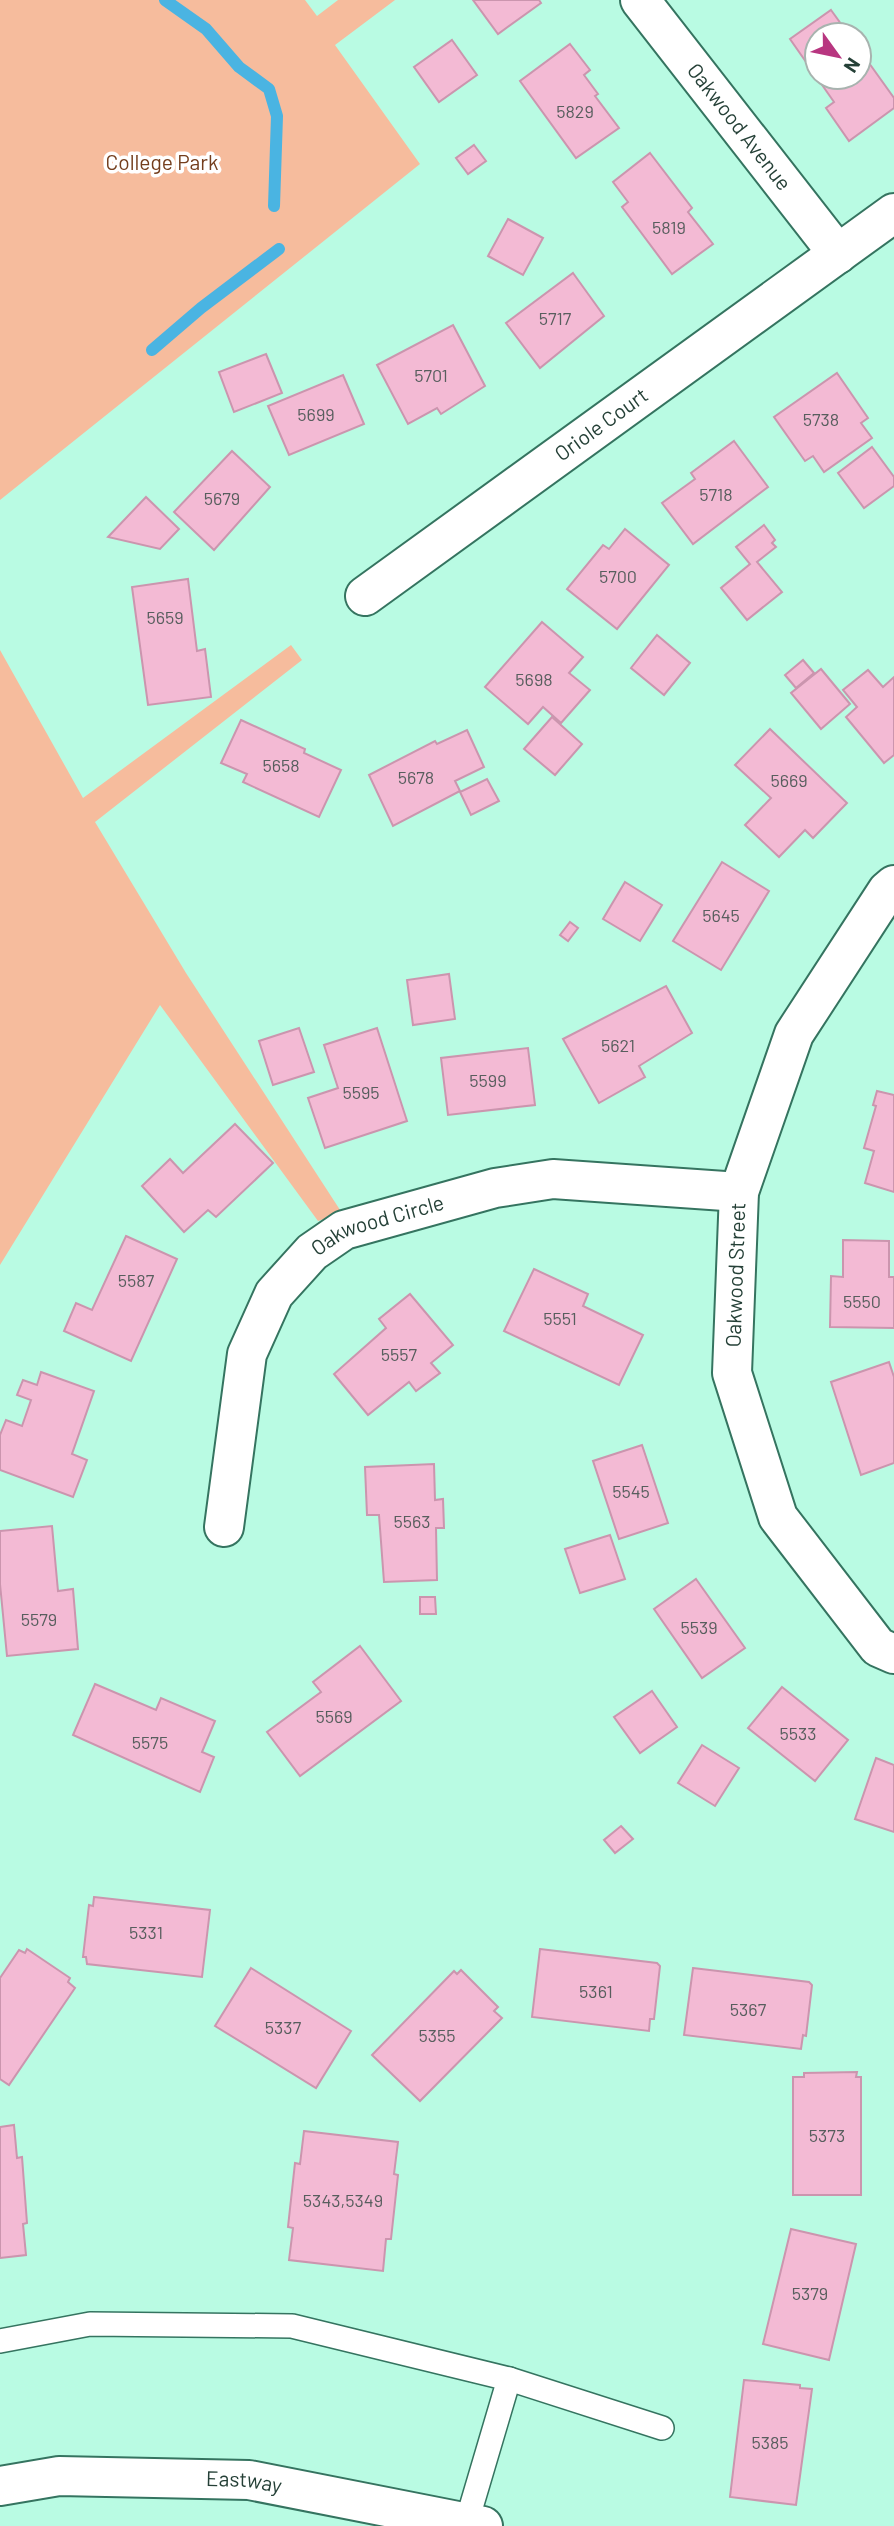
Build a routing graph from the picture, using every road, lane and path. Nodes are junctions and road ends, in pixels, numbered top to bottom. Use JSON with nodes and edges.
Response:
{"nodes":[{"id":1,"x":640,"y":0,"type":"edge"},
{"id":2,"x":894,"y":213,"type":"edge"},
{"id":3,"x":838,"y":254,"type":"junction"},
{"id":4,"x":365,"y":596,"type":"dead end"},
{"id":5,"x":894,"y":885,"type":"edge"},
{"id":6,"x":739,"y":1192,"type":"junction"},
{"id":7,"x":225,"y":1527,"type":"dead end"},
{"id":8,"x":894,"y":1654,"type":"edge"},
{"id":9,"x":0,"y":2341,"type":"edge"},
{"id":10,"x":509,"y":2379,"type":"junction"},
{"id":11,"x":662,"y":2428,"type":"dead end"},
{"id":12,"x":0,"y":2486,"type":"edge"},
{"id":13,"x":472,"y":2524,"type":"edge"}],
"edges":[{"from":1,"to":3,"type":"street","name":"Oakwood Avenue"},
{"from":2,"to":3,"type":"street","name":"Oriole Court"},
{"from":3,"to":4,"type":"street","name":"Oriole Court"},
{"from":5,"to":6,"type":"street","name":"Oakwood Street"},
{"from":6,"to":7,"type":"street","name":"Oakwood Circle"},
{"from":6,"to":8,"type":"street","name":"Oakwood Street"},
{"from":9,"to":10,"type":"lane"},
{"from":10,"to":11,"type":"lane"},
{"from":10,"to":13,"type":"lane"},
{"from":12,"to":13,"type":"street","name":"Eastway"}]}
